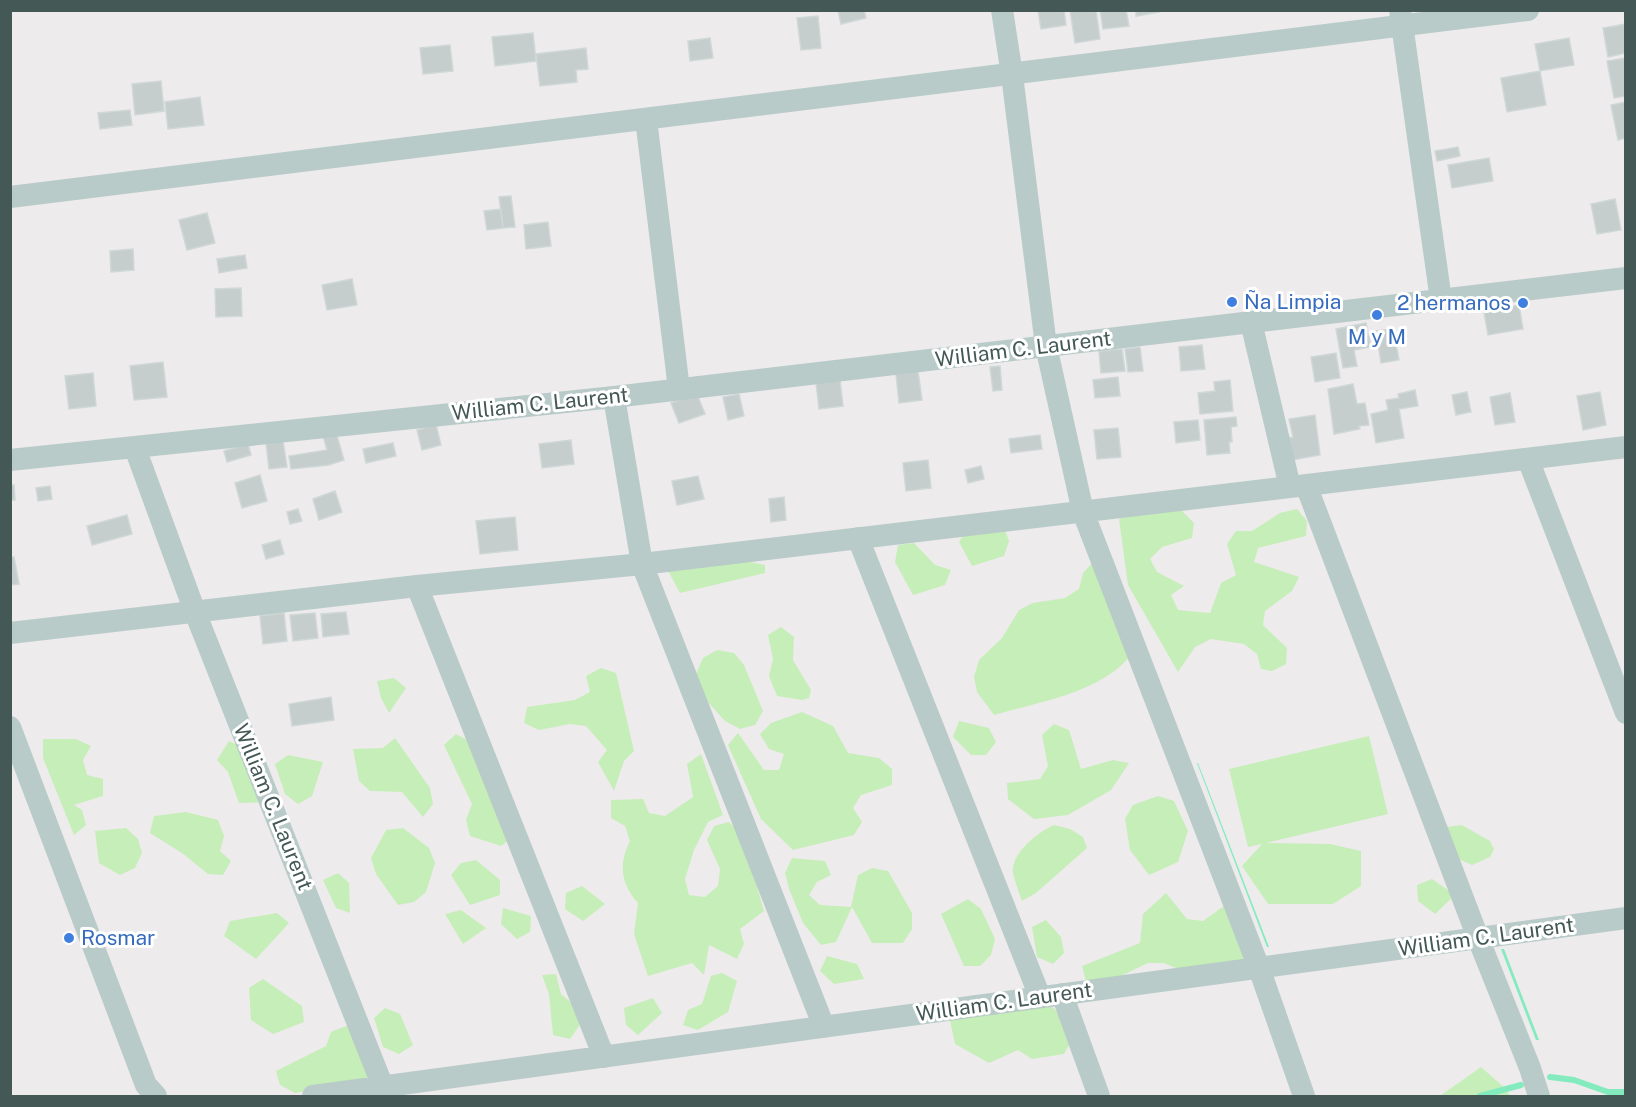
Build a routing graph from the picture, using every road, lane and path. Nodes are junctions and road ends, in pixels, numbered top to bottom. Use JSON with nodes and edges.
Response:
{"nodes":[{"id":1,"x":1002,"y":10,"type":"edge"},
{"id":2,"x":1528,"y":10,"type":"edge"},
{"id":3,"x":1401,"y":18,"type":"edge"},
{"id":4,"x":1012,"y":75,"type":"junction"},
{"id":5,"x":646,"y":119,"type":"junction"},
{"id":6,"x":10,"y":197,"type":"edge"},
{"id":7,"x":1626,"y":279,"type":"edge"},
{"id":8,"x":1441,"y":300,"type":"junction"},
{"id":9,"x":1251,"y":322,"type":"junction"},
{"id":10,"x":1046,"y":346,"type":"junction"},
{"id":11,"x":680,"y":389,"type":"junction"},
{"id":12,"x":614,"y":397,"type":"junction"},
{"id":13,"x":1626,"y":447,"type":"edge"},
{"id":14,"x":135,"y":448,"type":"junction"},
{"id":15,"x":1528,"y":459,"type":"junction"},
{"id":16,"x":10,"y":460,"type":"edge"},
{"id":17,"x":1298,"y":486,"type":"junction"},
{"id":18,"x":1083,"y":512,"type":"junction"},
{"id":19,"x":858,"y":538,"type":"junction"},
{"id":20,"x":642,"y":564,"type":"junction"},
{"id":21,"x":417,"y":586,"type":"junction"},
{"id":22,"x":195,"y":612,"type":"junction"},
{"id":23,"x":10,"y":633,"type":"edge"},
{"id":24,"x":1626,"y":713,"type":"edge"},
{"id":25,"x":10,"y":727,"type":"edge"},
{"id":26,"x":1626,"y":918,"type":"edge"},
{"id":27,"x":1478,"y":938,"type":"junction"},
{"id":28,"x":1259,"y":968,"type":"junction"},
{"id":29,"x":1062,"y":994,"type":"junction"},
{"id":30,"x":1040,"y":998,"type":"junction"},
{"id":31,"x":824,"y":1027,"type":"junction"},
{"id":32,"x":604,"y":1057,"type":"junction"},
{"id":33,"x":398,"y":1089,"type":"edge"},
{"id":34,"x":156,"y":1096,"type":"edge"},
{"id":35,"x":313,"y":1096,"type":"edge"},
{"id":36,"x":1099,"y":1096,"type":"edge"},
{"id":37,"x":1304,"y":1096,"type":"edge"},
{"id":38,"x":1539,"y":1096,"type":"edge"}],
"edges":[{"from":1,"to":4,"type":"street"},
{"from":2,"to":3,"type":"street"},
{"from":3,"to":4,"type":"street"},
{"from":3,"to":8,"type":"street"},
{"from":4,"to":5,"type":"street"},
{"from":4,"to":10,"type":"street"},
{"from":5,"to":6,"type":"street"},
{"from":5,"to":11,"type":"street"},
{"from":7,"to":8,"type":"street","name":"William C. Laurent"},
{"from":8,"to":9,"type":"street","name":"William C. Laurent"},
{"from":9,"to":10,"type":"street","name":"William C. Laurent"},
{"from":9,"to":17,"type":"street"},
{"from":10,"to":11,"type":"street","name":"William C. Laurent"},
{"from":10,"to":18,"type":"street"},
{"from":11,"to":12,"type":"street","name":"William C. Laurent"},
{"from":12,"to":14,"type":"street","name":"William C. Laurent"},
{"from":12,"to":20,"type":"street"},
{"from":13,"to":15,"type":"street"},
{"from":14,"to":16,"type":"street"},
{"from":14,"to":22,"type":"street","name":"William C. Laurent"},
{"from":15,"to":17,"type":"street"},
{"from":15,"to":24,"type":"street"},
{"from":17,"to":18,"type":"street"},
{"from":17,"to":27,"type":"street"},
{"from":18,"to":19,"type":"street"},
{"from":18,"to":28,"type":"street"},
{"from":19,"to":20,"type":"street"},
{"from":19,"to":30,"type":"street"},
{"from":20,"to":21,"type":"street"},
{"from":20,"to":31,"type":"street"},
{"from":21,"to":22,"type":"street"},
{"from":21,"to":32,"type":"street"},
{"from":22,"to":23,"type":"street"},
{"from":22,"to":33,"type":"street","name":"William C. Laurent"},
{"from":25,"to":34,"type":"street"},
{"from":26,"to":27,"type":"street","name":"William C. Laurent"},
{"from":27,"to":28,"type":"street","name":"William C. Laurent"},
{"from":27,"to":38,"type":"street"},
{"from":28,"to":29,"type":"street","name":"William C. Laurent"},
{"from":28,"to":37,"type":"street"},
{"from":29,"to":30,"type":"street","name":"William C. Laurent"},
{"from":29,"to":36,"type":"street"},
{"from":30,"to":31,"type":"street","name":"William C. Laurent"},
{"from":31,"to":32,"type":"street","name":"William C. Laurent"},
{"from":32,"to":33,"type":"street","name":"William C. Laurent"},
{"from":33,"to":35,"type":"street","name":"William C. Laurent"}]}
